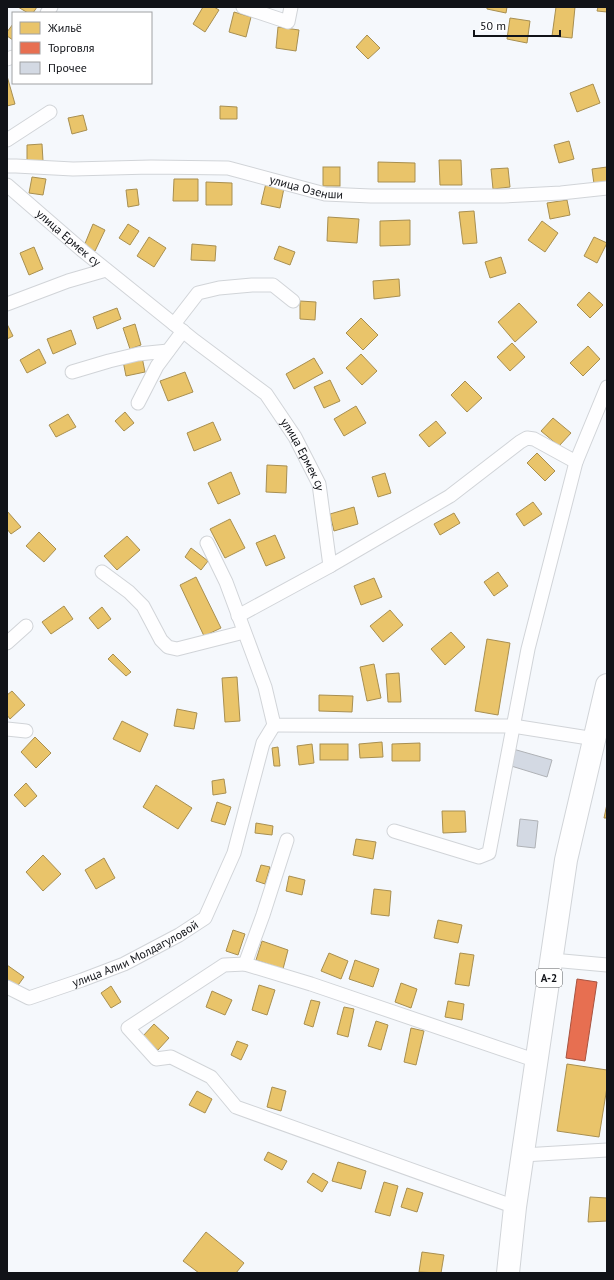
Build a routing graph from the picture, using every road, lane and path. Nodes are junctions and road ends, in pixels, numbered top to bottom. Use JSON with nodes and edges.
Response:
{"nodes":[{"id":1,"x":243,"y":7,"type":"edge"},
{"id":2,"x":291,"y":7,"type":"edge"},
{"id":3,"x":50,"y":112,"type":"dead end"},
{"id":4,"x":7,"y":140,"type":"edge"},
{"id":5,"x":7,"y":166,"type":"edge"},
{"id":6,"x":7,"y":185,"type":"edge"},
{"id":7,"x":607,"y":188,"type":"edge"},
{"id":8,"x":106,"y":270,"type":"junction"},
{"id":9,"x":294,"y":301,"type":"dead end"},
{"id":10,"x":7,"y":304,"type":"edge"},
{"id":11,"x":179,"y":328,"type":"junction"},
{"id":12,"x":168,"y":351,"type":"junction"},
{"id":13,"x":72,"y":372,"type":"dead end"},
{"id":14,"x":607,"y":387,"type":"edge"},
{"id":15,"x":138,"y":403,"type":"dead end"},
{"id":16,"x":576,"y":462,"type":"junction"},
{"id":17,"x":207,"y":543,"type":"dead end"},
{"id":18,"x":330,"y":566,"type":"junction"},
{"id":19,"x":102,"y":572,"type":"dead end"},
{"id":20,"x":238,"y":616,"type":"junction"},
{"id":21,"x":26,"y":626,"type":"dead end"},
{"id":22,"x":244,"y":632,"type":"junction"},
{"id":23,"x":7,"y":643,"type":"edge"},
{"id":24,"x":607,"y":685,"type":"edge"},
{"id":25,"x":274,"y":725,"type":"junction"},
{"id":26,"x":513,"y":726,"type":"junction"},
{"id":27,"x":7,"y":729,"type":"edge"},
{"id":28,"x":26,"y":731,"type":"dead end"},
{"id":29,"x":595,"y":739,"type":"junction"},
{"id":30,"x":394,"y":831,"type":"dead end"},
{"id":31,"x":286,"y":840,"type":"dead end"},
{"id":32,"x":552,"y":960,"type":"junction"},
{"id":33,"x":245,"y":964,"type":"junction"},
{"id":34,"x":607,"y":965,"type":"edge"},
{"id":35,"x":7,"y":987,"type":"edge"},
{"id":36,"x":537,"y":1060,"type":"junction"},
{"id":37,"x":607,"y":1150,"type":"edge"},
{"id":38,"x":523,"y":1155,"type":"junction"},
{"id":39,"x":515,"y":1207,"type":"junction"},
{"id":40,"x":508,"y":1273,"type":"edge"}],
"edges":[{"from":1,"to":2,"type":"street"},
{"from":3,"to":4,"type":"street"},
{"from":5,"to":7,"type":"street","name":"улица Озенши"},
{"from":6,"to":8,"type":"street","name":"улица Ермек су"},
{"from":8,"to":10,"type":"street"},
{"from":8,"to":11,"type":"street","name":"улица Ермек су"},
{"from":9,"to":11,"type":"street"},
{"from":11,"to":12,"type":"street"},
{"from":11,"to":18,"type":"street","name":"улица Ермек су"},
{"from":12,"to":13,"type":"street"},
{"from":12,"to":15,"type":"street"},
{"from":14,"to":16,"type":"street"},
{"from":16,"to":18,"type":"street"},
{"from":16,"to":26,"type":"street"},
{"from":17,"to":20,"type":"street"},
{"from":18,"to":20,"type":"street"},
{"from":19,"to":22,"type":"street"},
{"from":20,"to":22,"type":"street"},
{"from":21,"to":23,"type":"street"},
{"from":22,"to":25,"type":"street"},
{"from":24,"to":29,"type":"highway","number":"A-2"},
{"from":25,"to":26,"type":"street"},
{"from":25,"to":35,"type":"street","name":"улица Алии Молдагуловой"},
{"from":26,"to":29,"type":"street"},
{"from":26,"to":30,"type":"street"},
{"from":27,"to":28,"type":"street"},
{"from":29,"to":32,"type":"highway","number":"A-2"},
{"from":31,"to":33,"type":"street"},
{"from":32,"to":34,"type":"street"},
{"from":32,"to":36,"type":"highway","number":"A-2"},
{"from":33,"to":36,"type":"street"},
{"from":33,"to":39,"type":"street"},
{"from":36,"to":38,"type":"highway","number":"A-2"},
{"from":37,"to":38,"type":"street"},
{"from":38,"to":39,"type":"highway","number":"A-2"},
{"from":39,"to":40,"type":"highway","number":"A-2"}]}
